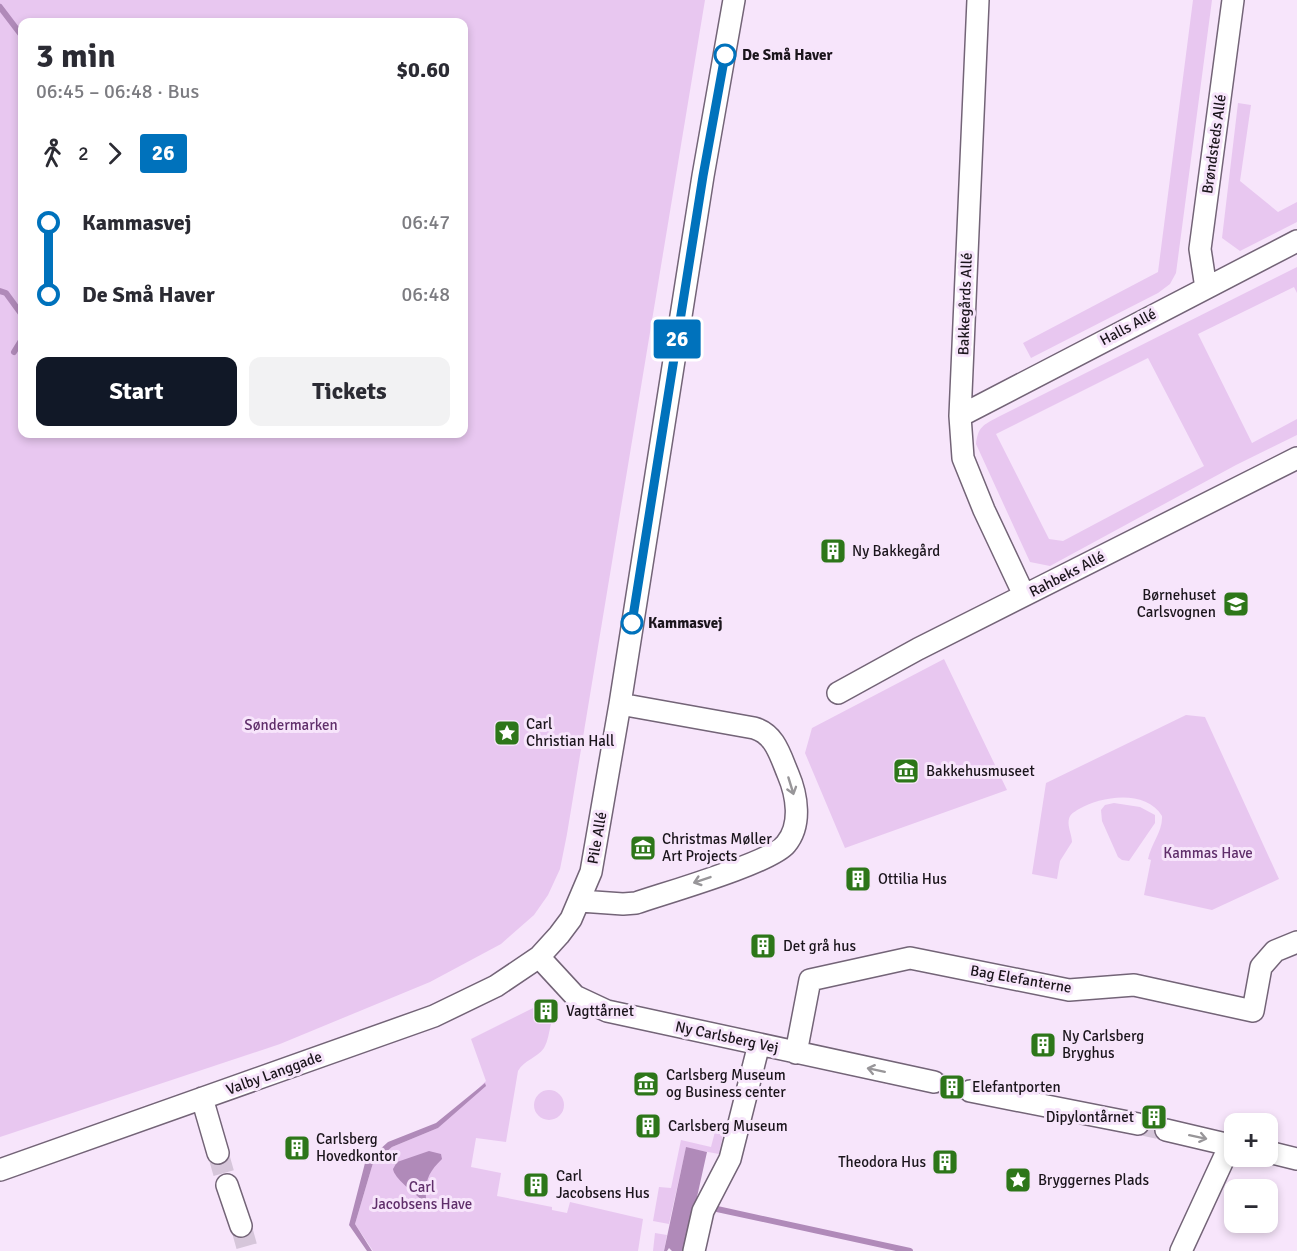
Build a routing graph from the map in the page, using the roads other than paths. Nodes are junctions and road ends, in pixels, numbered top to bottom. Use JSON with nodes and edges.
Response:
{"nodes":[{"id":1,"x":734,"y":0,"type":"edge"},
{"id":2,"x":978,"y":0,"type":"edge"},
{"id":3,"x":1233,"y":0,"type":"edge"},
{"id":4,"x":1297,"y":241,"type":"edge"},
{"id":5,"x":1206,"y":288,"type":"junction"},
{"id":6,"x":960,"y":416,"type":"junction"},
{"id":7,"x":1297,"y":458,"type":"edge"},
{"id":8,"x":1024,"y":595,"type":"junction"},
{"id":9,"x":838,"y":693,"type":"dead end"},
{"id":10,"x":620,"y":704,"type":"junction"},
{"id":11,"x":580,"y":901,"type":"junction"},
{"id":12,"x":1297,"y":942,"type":"edge"},
{"id":13,"x":539,"y":957,"type":"junction"},
{"id":14,"x":759,"y":1044,"type":"junction"},
{"id":15,"x":796,"y":1053,"type":"junction"},
{"id":16,"x":934,"y":1082,"type":"tunnel mouth"},
{"id":17,"x":970,"y":1091,"type":"tunnel mouth"},
{"id":18,"x":202,"y":1098,"type":"junction"},
{"id":19,"x":1138,"y":1124,"type":"tunnel mouth"},
{"id":20,"x":1166,"y":1130,"type":"tunnel mouth"},
{"id":21,"x":1224,"y":1143,"type":"edge"},
{"id":22,"x":218,"y":1153,"type":"tunnel mouth"},
{"id":23,"x":1278,"y":1154,"type":"edge"},
{"id":24,"x":1297,"y":1159,"type":"edge"},
{"id":25,"x":1224,"y":1162,"type":"edge"},
{"id":26,"x":0,"y":1170,"type":"edge"},
{"id":27,"x":227,"y":1185,"type":"tunnel mouth"},
{"id":28,"x":241,"y":1226,"type":"tunnel mouth"},
{"id":29,"x":694,"y":1251,"type":"edge"},
{"id":30,"x":1181,"y":1251,"type":"edge"}],
"edges":[{"from":1,"to":10,"type":"street","name":"Pile Allé"},
{"from":2,"to":6,"type":"street","name":"Bakkegårds Allé"},
{"from":3,"to":5,"type":"street","name":"Brøndsteds Allé"},
{"from":4,"to":5,"type":"street","name":"Halls Allé"},
{"from":5,"to":6,"type":"street","name":"Halls Allé"},
{"from":6,"to":8,"type":"street","name":"Bakkegårds Allé"},
{"from":7,"to":8,"type":"street","name":"Rahbeks Allé"},
{"from":8,"to":9,"type":"street","name":"Rahbeks Allé"},
{"from":10,"to":11,"type":"street","name":"Pile Allé"},
{"from":10,"to":11,"type":"street","one_way":true},
{"from":11,"to":13,"type":"street","name":"Pile Allé"},
{"from":12,"to":15,"type":"street","name":"Bag Elefanterne"},
{"from":13,"to":14,"type":"street","name":"Ny Carlsberg Vej"},
{"from":13,"to":18,"type":"street","name":"Valby Langgade"},
{"from":14,"to":15,"type":"street","name":"Ny Carlsberg Vej"},
{"from":14,"to":29,"type":"street"},
{"from":16,"to":15,"type":"street","name":"Ny Carlsberg Vej","one_way":true},
{"from":17,"to":19,"type":"street"},
{"from":18,"to":22,"type":"street"},
{"from":18,"to":26,"type":"street","name":"Valby Langgade"},
{"from":20,"to":21,"type":"street","one_way":true},
{"from":23,"to":24,"type":"street"},
{"from":25,"to":30,"type":"street"},
{"from":27,"to":28,"type":"street"}]}
